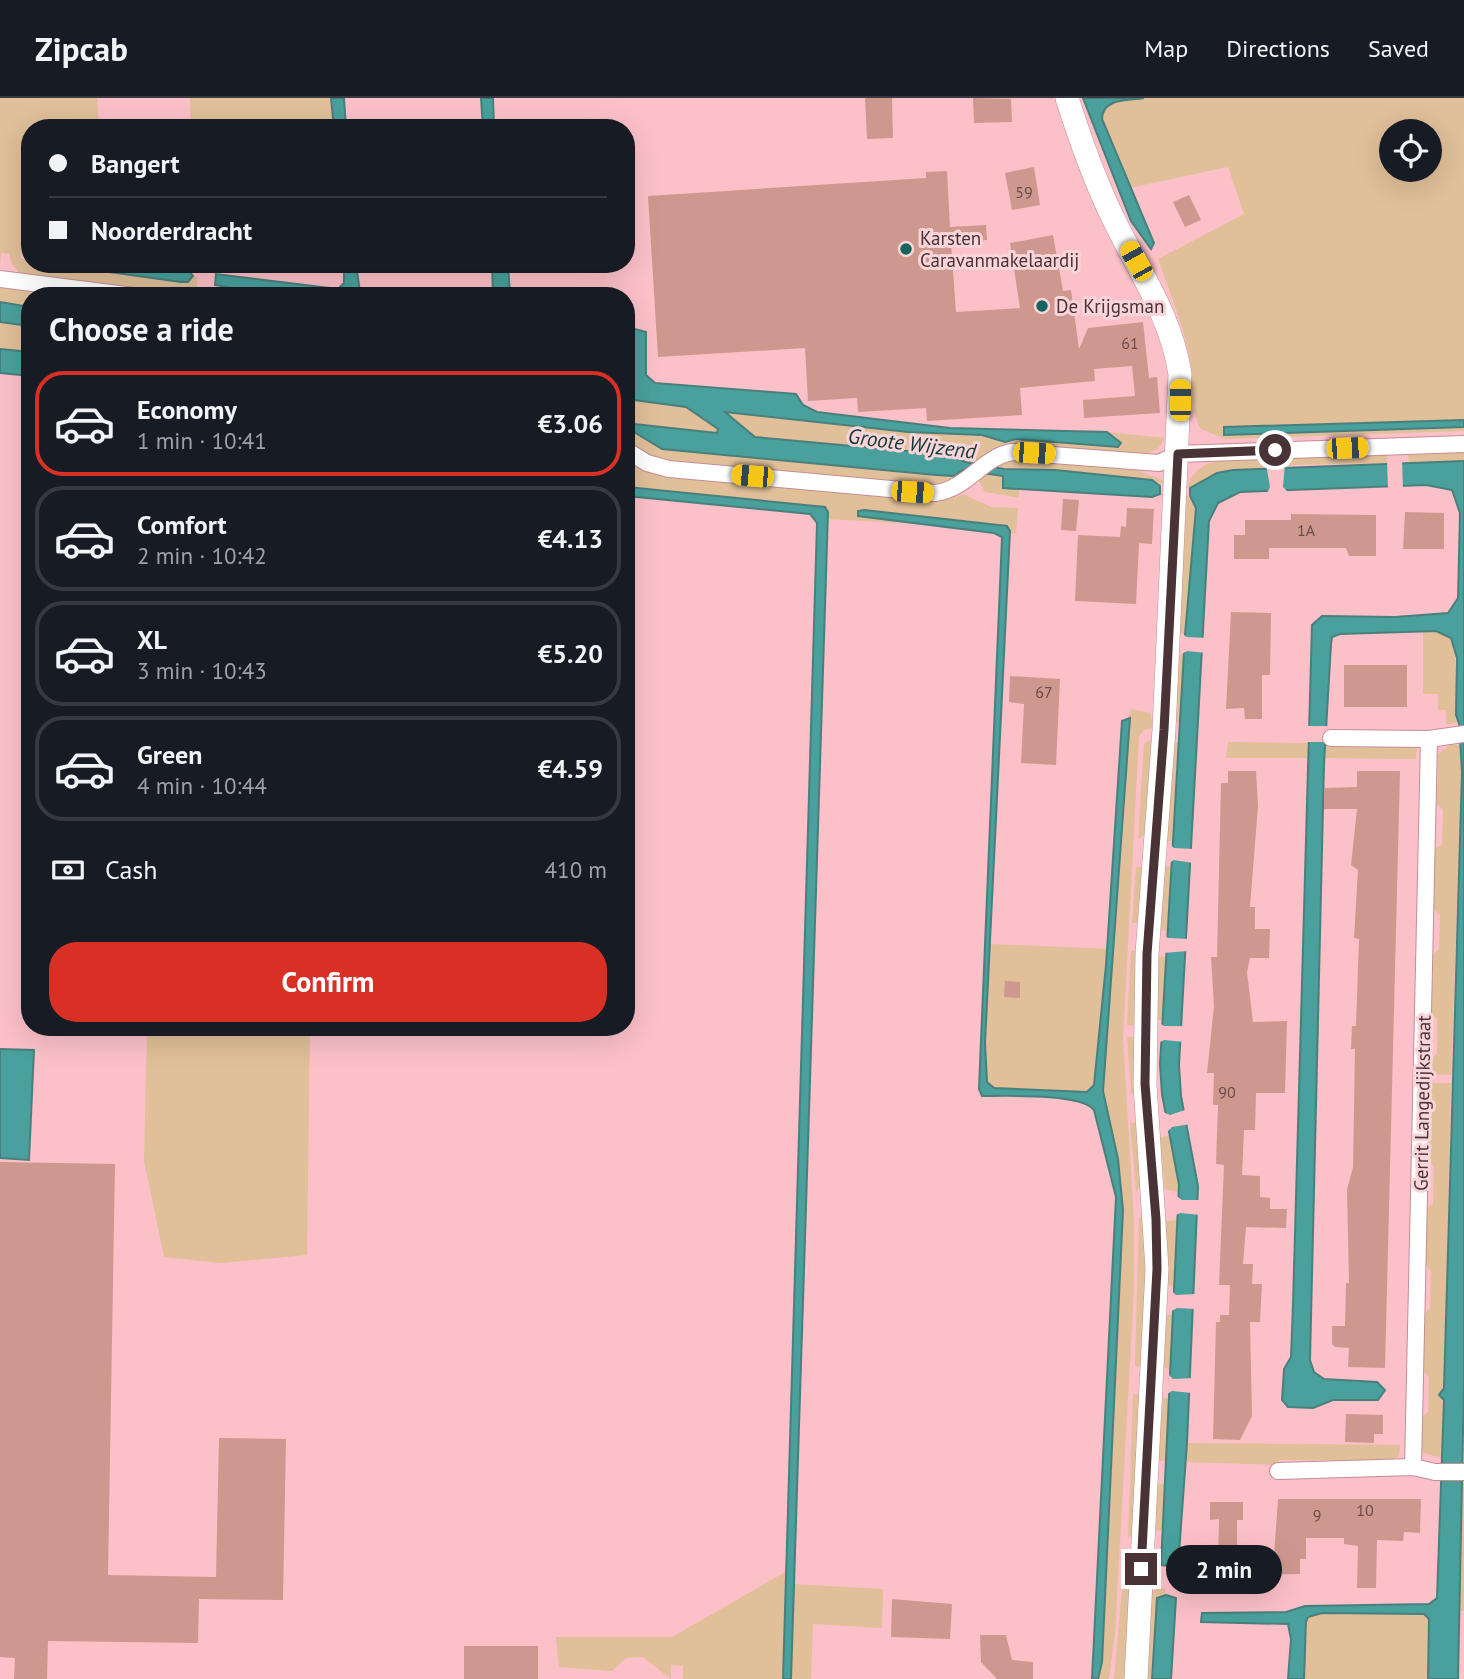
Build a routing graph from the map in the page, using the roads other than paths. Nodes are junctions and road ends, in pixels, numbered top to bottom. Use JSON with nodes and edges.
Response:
{"nodes":[{"id":1,"x":1067,"y":98,"type":"edge"},
{"id":2,"x":0,"y":279,"type":"edge"},
{"id":3,"x":63,"y":287,"type":"edge"},
{"id":4,"x":1464,"y":444,"type":"edge"},
{"id":5,"x":1178,"y":454,"type":"junction"},
{"id":6,"x":635,"y":456,"type":"edge"},
{"id":7,"x":1460,"y":734,"type":"edge"},
{"id":8,"x":1331,"y":738,"type":"dead end"},
{"id":9,"x":1429,"y":739,"type":"junction"},
{"id":10,"x":1413,"y":1467,"type":"junction"},
{"id":11,"x":1278,"y":1471,"type":"dead end"},
{"id":12,"x":1464,"y":1472,"type":"edge"},
{"id":13,"x":1136,"y":1679,"type":"edge"}],
"edges":[{"from":1,"to":5,"type":"street"},
{"from":2,"to":3,"type":"street"},
{"from":4,"to":5,"type":"street"},
{"from":5,"to":6,"type":"street"},
{"from":5,"to":13,"type":"street"},
{"from":7,"to":9,"type":"street"},
{"from":8,"to":9,"type":"street"},
{"from":9,"to":10,"type":"street","name":"Gerrit Langedijkstraat"},
{"from":10,"to":11,"type":"street"},
{"from":10,"to":12,"type":"street"}]}
